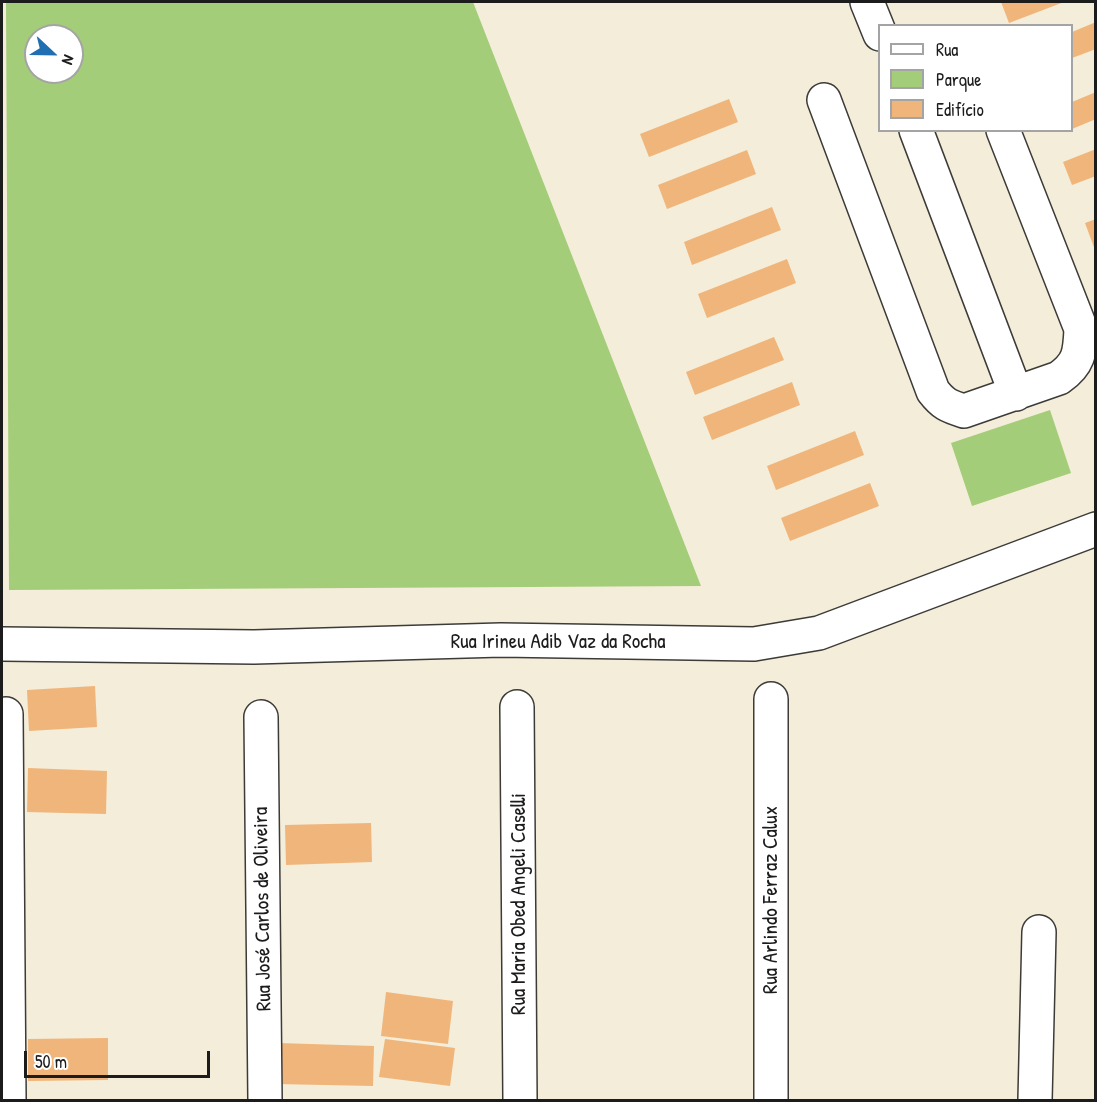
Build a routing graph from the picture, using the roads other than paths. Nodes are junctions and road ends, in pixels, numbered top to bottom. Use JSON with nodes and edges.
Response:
{"nodes":[{"id":1,"x":867,"y":2,"type":"edge"},
{"id":2,"x":878,"y":31,"type":"edge"},
{"id":3,"x":824,"y":100,"type":"dead end"},
{"id":4,"x":917,"y":132,"type":"edge"},
{"id":5,"x":1004,"y":132,"type":"edge"},
{"id":6,"x":1016,"y":394,"type":"junction"},
{"id":7,"x":1095,"y":529,"type":"edge"},
{"id":8,"x":2,"y":644,"type":"edge"},
{"id":9,"x":771,"y":699,"type":"dead end"},
{"id":10,"x":517,"y":707,"type":"dead end"},
{"id":11,"x":6,"y":714,"type":"dead end"},
{"id":12,"x":261,"y":717,"type":"dead end"},
{"id":13,"x":1039,"y":932,"type":"dead end"},
{"id":14,"x":9,"y":1101,"type":"edge"},
{"id":15,"x":265,"y":1101,"type":"edge"},
{"id":16,"x":520,"y":1101,"type":"edge"},
{"id":17,"x":771,"y":1101,"type":"edge"},
{"id":18,"x":1035,"y":1101,"type":"edge"}],
"edges":[{"from":1,"to":2,"type":"street"},
{"from":3,"to":6,"type":"street"},
{"from":4,"to":6,"type":"street"},
{"from":5,"to":6,"type":"street"},
{"from":7,"to":8,"type":"street","name":"Rua Irineu Adib Vaz da Rocha"},
{"from":9,"to":17,"type":"street","name":"Rua Arlindo Ferraz Calux"},
{"from":10,"to":16,"type":"street","name":"Rua Maria Obed Angeli Caselli"},
{"from":11,"to":14,"type":"street"},
{"from":12,"to":15,"type":"street","name":"Rua José Carlos de Oliveira"},
{"from":13,"to":18,"type":"street"}]}
